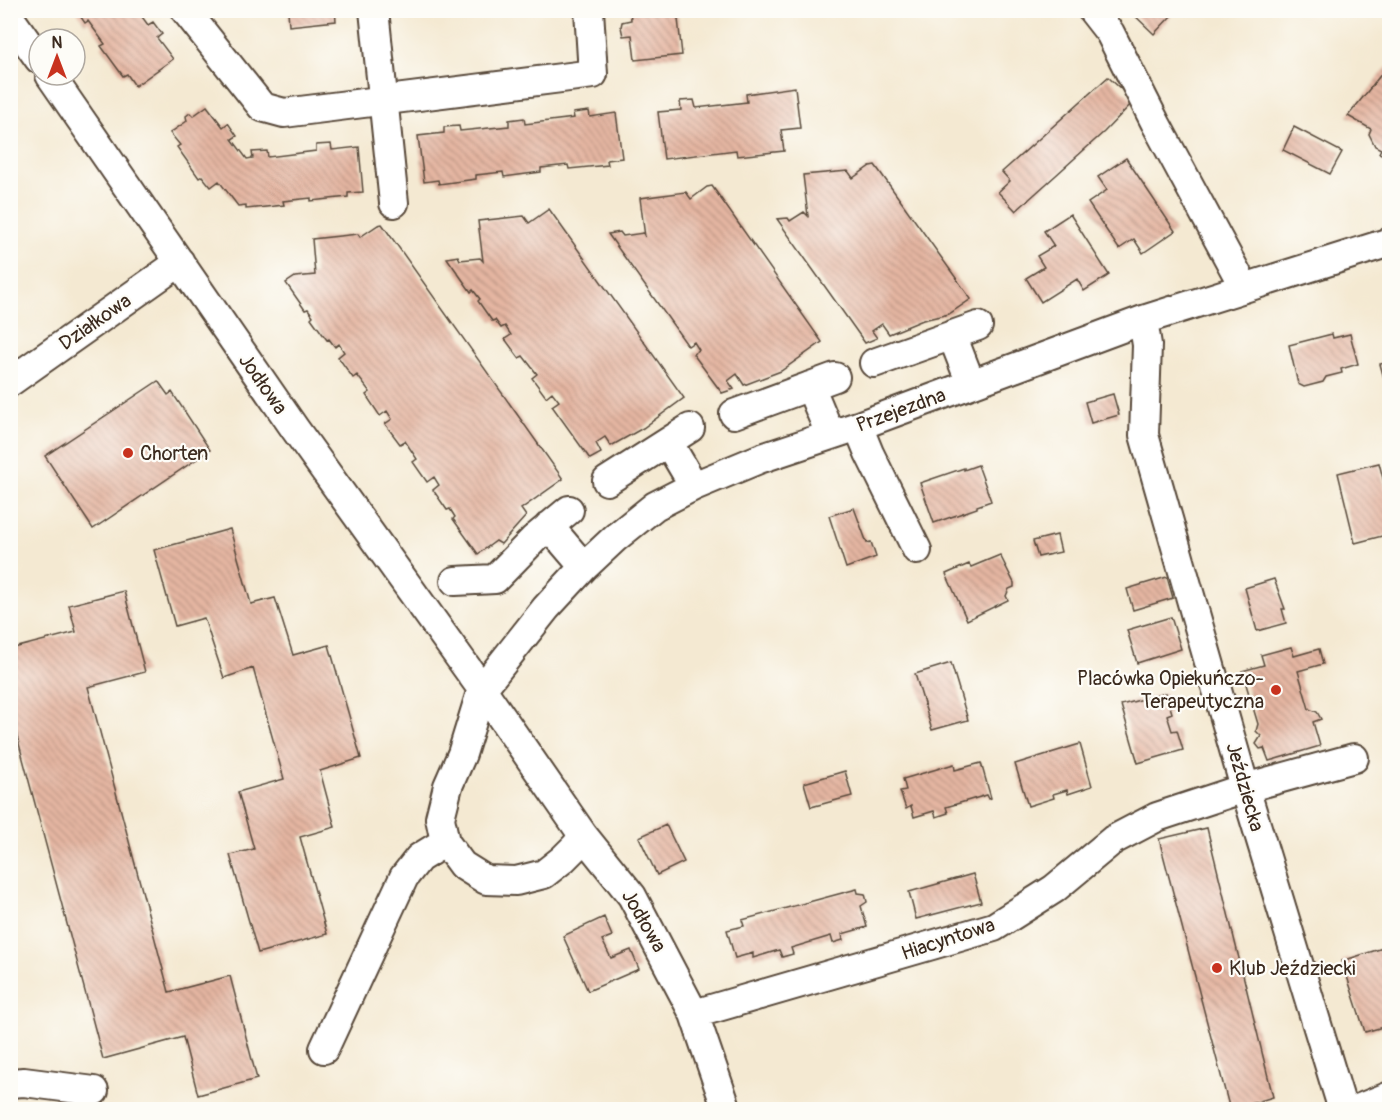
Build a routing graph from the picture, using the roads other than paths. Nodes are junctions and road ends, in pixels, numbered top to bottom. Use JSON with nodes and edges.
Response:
{"nodes":[{"id":1,"x":185,"y":10,"type":"edge"},
{"id":2,"x":374,"y":10,"type":"edge"},
{"id":3,"x":589,"y":10,"type":"edge"},
{"id":4,"x":1092,"y":10,"type":"edge"},
{"id":5,"x":10,"y":18,"type":"edge"},
{"id":6,"x":27,"y":42,"type":"edge"},
{"id":7,"x":58,"y":87,"type":"edge"},
{"id":8,"x":383,"y":101,"type":"junction"},
{"id":9,"x":394,"y":203,"type":"dead end"},
{"id":10,"x":1389,"y":242,"type":"edge"},
{"id":11,"x":180,"y":262,"type":"junction"},
{"id":12,"x":1244,"y":287,"type":"junction"},
{"id":13,"x":1143,"y":320,"type":"junction"},
{"id":14,"x":978,"y":326,"type":"dead end"},
{"id":15,"x":952,"y":335,"type":"junction"},
{"id":16,"x":874,"y":363,"type":"dead end"},
{"id":17,"x":10,"y":382,"type":"edge"},
{"id":18,"x":971,"y":384,"type":"junction"},
{"id":19,"x":734,"y":414,"type":"dead end"},
{"id":20,"x":858,"y":426,"type":"junction"},
{"id":21,"x":830,"y":434,"type":"junction"},
{"id":22,"x":608,"y":481,"type":"dead end"},
{"id":23,"x":694,"y":486,"type":"junction"},
{"id":24,"x":917,"y":550,"type":"dead end"},
{"id":25,"x":584,"y":567,"type":"junction"},
{"id":26,"x":455,"y":581,"type":"dead end"},
{"id":27,"x":482,"y":689,"type":"junction"},
{"id":28,"x":1354,"y":758,"type":"dead end"},
{"id":29,"x":1245,"y":788,"type":"junction"},
{"id":30,"x":583,"y":835,"type":"junction"},
{"id":31,"x":445,"y":842,"type":"junction"},
{"id":32,"x":694,"y":1014,"type":"junction"},
{"id":33,"x":324,"y":1049,"type":"dead end"},
{"id":34,"x":10,"y":1083,"type":"edge"},
{"id":35,"x":94,"y":1091,"type":"dead end"},
{"id":36,"x":1389,"y":1096,"type":"edge"},
{"id":37,"x":727,"y":1110,"type":"edge"},
{"id":38,"x":1343,"y":1110,"type":"edge"},
{"id":39,"x":1355,"y":1110,"type":"edge"}],
"edges":[{"from":1,"to":8,"type":"street"},
{"from":2,"to":8,"type":"street"},
{"from":3,"to":8,"type":"street"},
{"from":4,"to":12,"type":"street"},
{"from":5,"to":6,"type":"street"},
{"from":7,"to":11,"type":"street","name":"Jodłowa"},
{"from":8,"to":9,"type":"street"},
{"from":10,"to":12,"type":"street","name":"Przejezdna"},
{"from":11,"to":17,"type":"street","name":"Działkowa"},
{"from":11,"to":27,"type":"street","name":"Jodłowa"},
{"from":12,"to":13,"type":"street","name":"Przejezdna"},
{"from":13,"to":18,"type":"street","name":"Przejezdna"},
{"from":13,"to":29,"type":"street","name":"Jeździecka"},
{"from":14,"to":15,"type":"street"},
{"from":15,"to":16,"type":"street"},
{"from":15,"to":18,"type":"street"},
{"from":18,"to":20,"type":"street","name":"Przejezdna"},
{"from":19,"to":21,"type":"street"},
{"from":20,"to":21,"type":"street","name":"Przejezdna"},
{"from":20,"to":24,"type":"street"},
{"from":21,"to":23,"type":"street","name":"Przejezdna"},
{"from":22,"to":23,"type":"street"},
{"from":23,"to":25,"type":"street","name":"Przejezdna"},
{"from":25,"to":26,"type":"street"},
{"from":25,"to":27,"type":"street","name":"Przejezdna"},
{"from":27,"to":30,"type":"street","name":"Jodłowa"},
{"from":27,"to":31,"type":"street"},
{"from":28,"to":29,"type":"street","name":"Hiacyntowa"},
{"from":29,"to":32,"type":"street","name":"Hiacyntowa"},
{"from":29,"to":38,"type":"street","name":"Jeździecka"},
{"from":30,"to":31,"type":"street"},
{"from":30,"to":32,"type":"street","name":"Jodłowa"},
{"from":31,"to":33,"type":"street"},
{"from":32,"to":37,"type":"street","name":"Jodłowa"},
{"from":34,"to":35,"type":"street"},
{"from":36,"to":39,"type":"street"}]}
